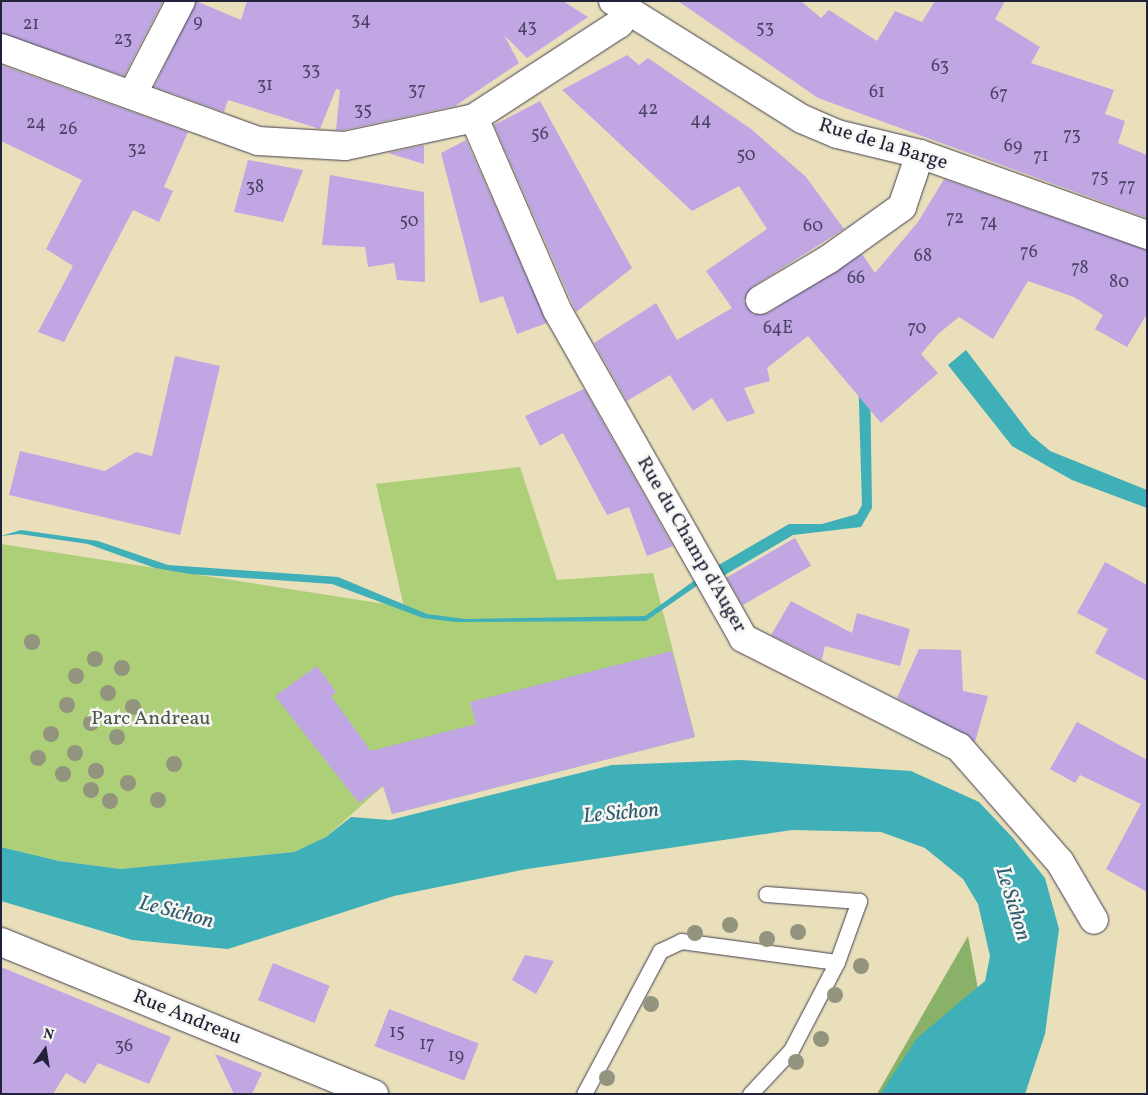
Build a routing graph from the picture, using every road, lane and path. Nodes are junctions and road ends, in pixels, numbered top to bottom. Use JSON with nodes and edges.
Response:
{"nodes":[{"id":1,"x":181,"y":1,"type":"edge"},
{"id":2,"x":621,"y":7,"type":"edge"},
{"id":3,"x":1,"y":48,"type":"edge"},
{"id":4,"x":132,"y":95,"type":"junction"},
{"id":5,"x":474,"y":118,"type":"junction"},
{"id":6,"x":920,"y":154,"type":"junction"},
{"id":7,"x":1147,"y":235,"type":"edge"},
{"id":8,"x":760,"y":300,"type":"dead end"},
{"id":9,"x":766,"y":894,"type":"dead end"},
{"id":10,"x":1094,"y":920,"type":"dead end"},
{"id":11,"x":1,"y":942,"type":"edge"},
{"id":12,"x":837,"y":962,"type":"junction"},
{"id":13,"x":374,"y":1094,"type":"edge"},
{"id":14,"x":584,"y":1094,"type":"edge"},
{"id":15,"x":750,"y":1094,"type":"edge"}],
"edges":[{"from":1,"to":4,"type":"street"},
{"from":2,"to":5,"type":"street"},
{"from":2,"to":6,"type":"street","name":"Rue de la Barge"},
{"from":3,"to":4,"type":"street"},
{"from":4,"to":5,"type":"street"},
{"from":5,"to":10,"type":"street","name":"Rue du Champ d'Auger"},
{"from":6,"to":7,"type":"street","name":"Rue de la Barge"},
{"from":6,"to":8,"type":"street"},
{"from":9,"to":12,"type":"lane"},
{"from":11,"to":13,"type":"street","name":"Rue Andreau"},
{"from":12,"to":14,"type":"lane"},
{"from":12,"to":15,"type":"lane"}]}
